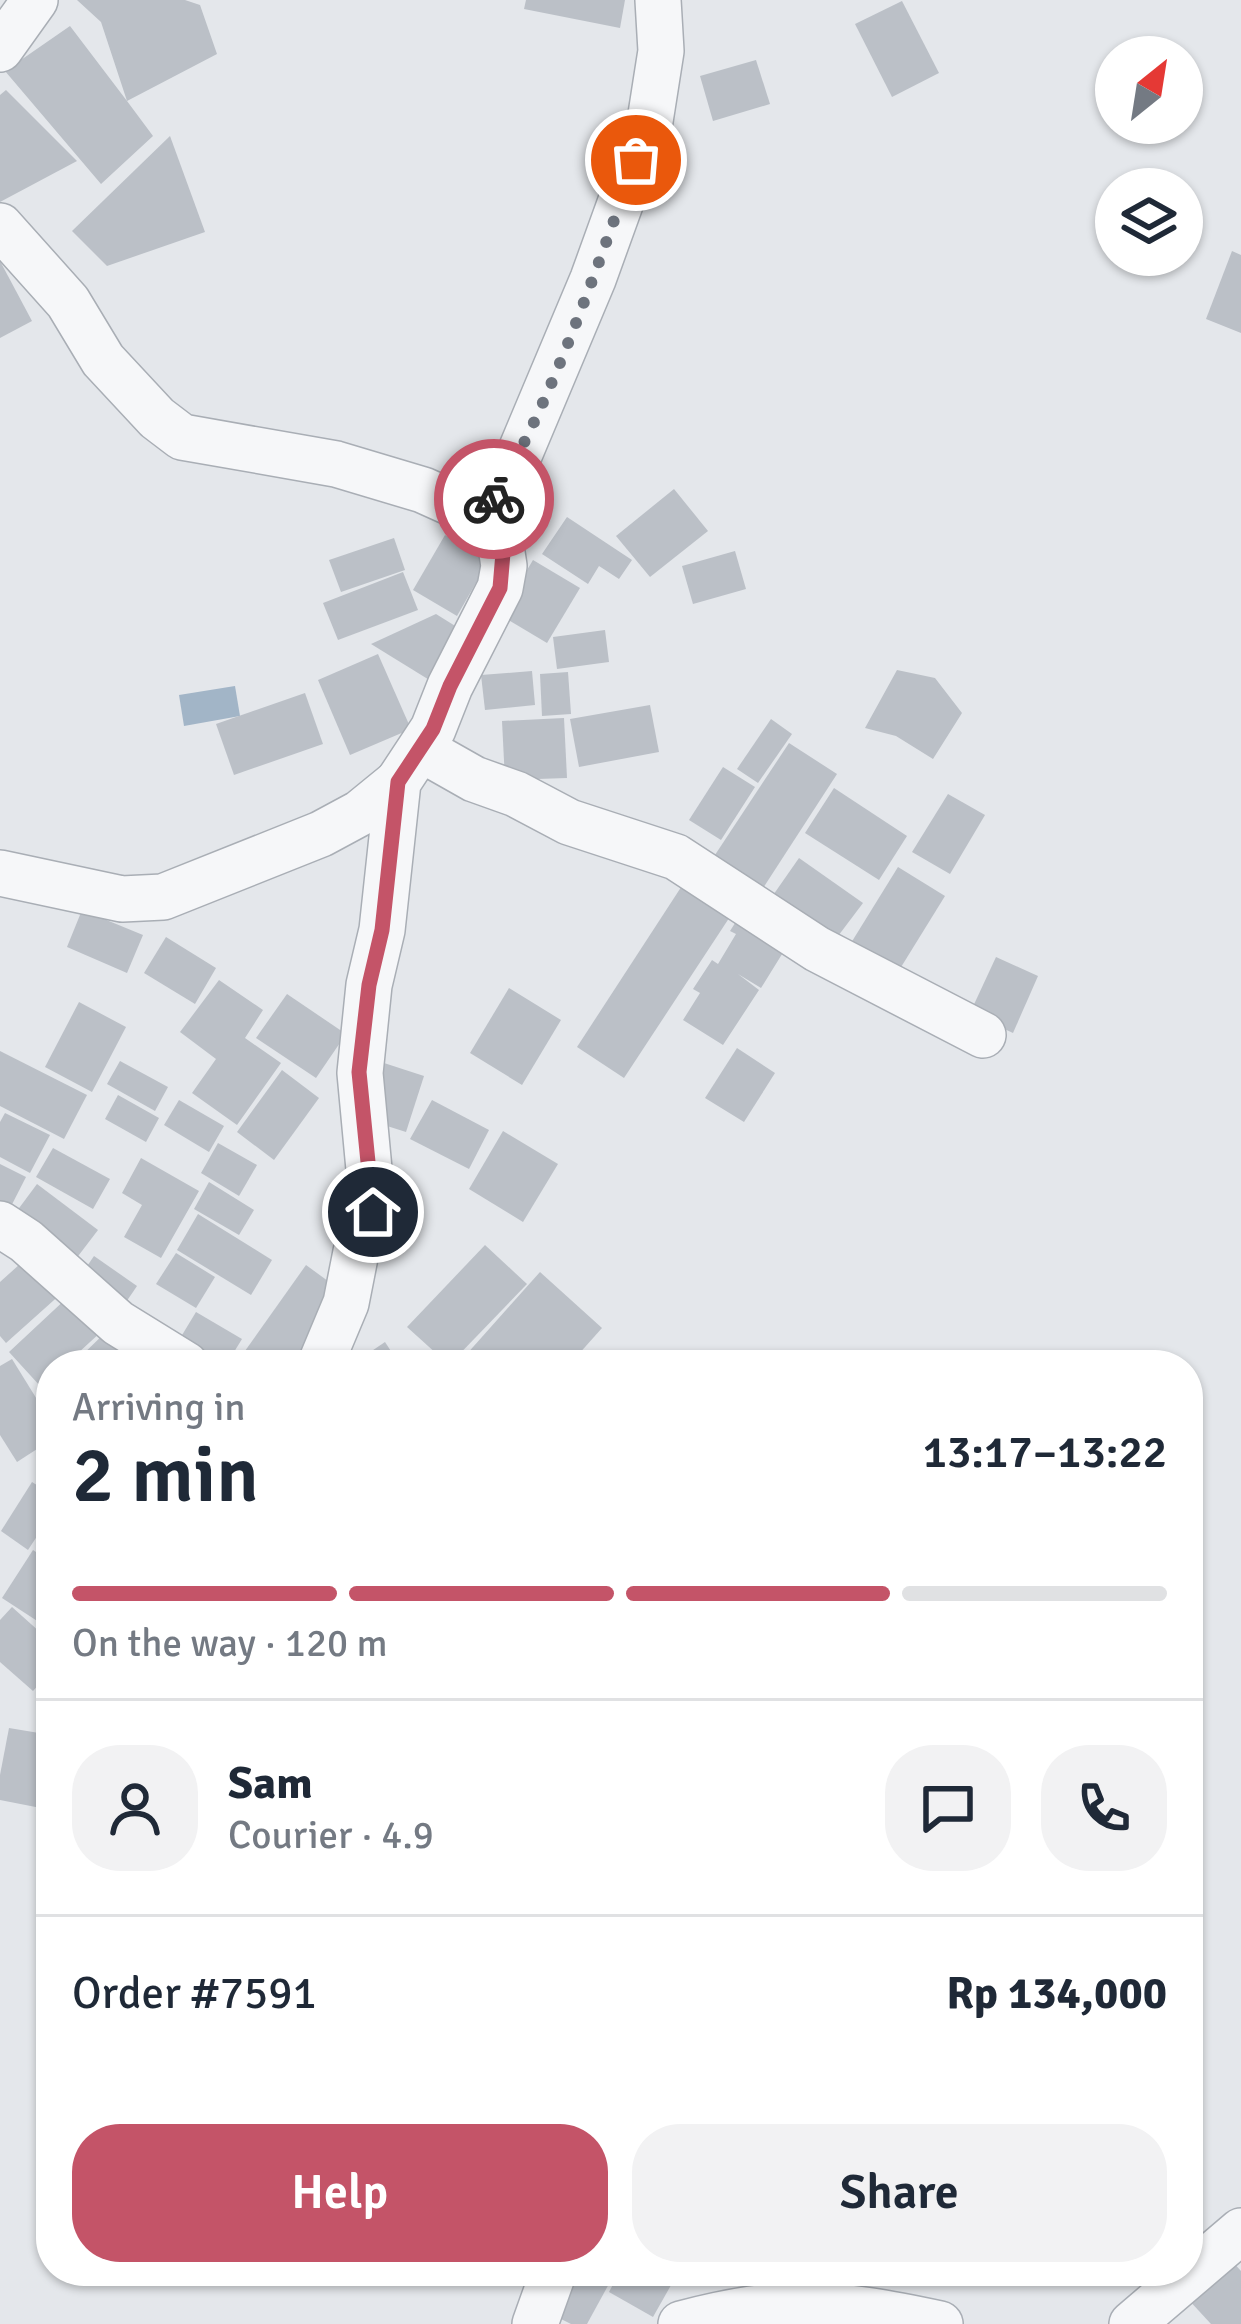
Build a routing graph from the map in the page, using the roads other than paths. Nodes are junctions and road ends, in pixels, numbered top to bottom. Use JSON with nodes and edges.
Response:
{"nodes":[{"id":1,"x":35,"y":0,"type":"edge"},
{"id":2,"x":658,"y":0,"type":"edge"},
{"id":3,"x":0,"y":49,"type":"edge"},
{"id":4,"x":0,"y":226,"type":"edge"},
{"id":5,"x":483,"y":517,"type":"junction"},
{"id":6,"x":409,"y":765,"type":"junction"},
{"id":7,"x":0,"y":873,"type":"edge"},
{"id":8,"x":983,"y":1035,"type":"dead end"},
{"id":9,"x":0,"y":1224,"type":"edge"},
{"id":10,"x":162,"y":1350,"type":"edge"},
{"id":11,"x":326,"y":1350,"type":"edge"},
{"id":12,"x":1241,"y":2231,"type":"edge"},
{"id":13,"x":1203,"y":2263,"type":"edge"},
{"id":14,"x":549,"y":2286,"type":"edge"},
{"id":15,"x":1177,"y":2286,"type":"edge"},
{"id":16,"x":535,"y":2324,"type":"edge"},
{"id":17,"x":681,"y":2324,"type":"edge"},
{"id":18,"x":940,"y":2324,"type":"edge"},
{"id":19,"x":1132,"y":2324,"type":"edge"}],
"edges":[{"from":1,"to":3,"type":"street"},
{"from":2,"to":5,"type":"street"},
{"from":4,"to":5,"type":"street"},
{"from":5,"to":6,"type":"street"},
{"from":6,"to":7,"type":"street"},
{"from":6,"to":8,"type":"street"},
{"from":6,"to":11,"type":"street"},
{"from":9,"to":10,"type":"street"},
{"from":12,"to":13,"type":"street"},
{"from":14,"to":16,"type":"street"},
{"from":15,"to":19,"type":"street"},
{"from":17,"to":18,"type":"street"}]}
